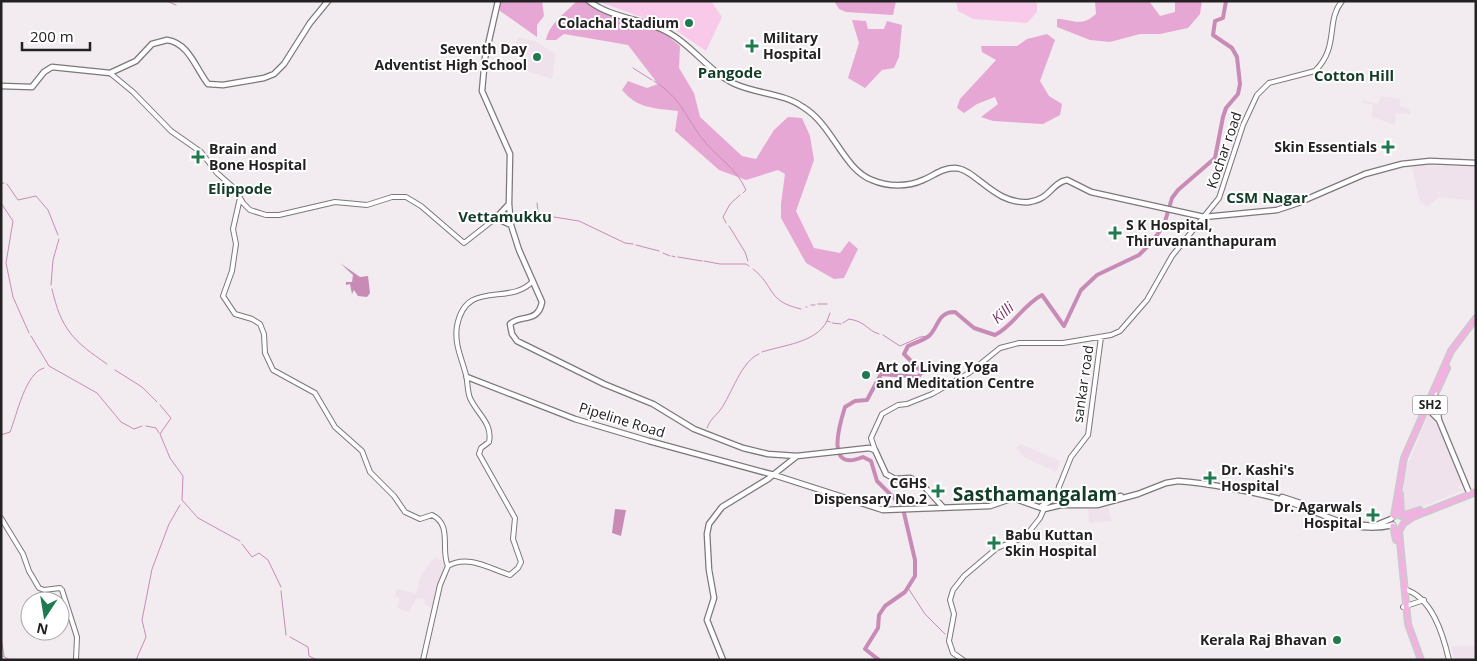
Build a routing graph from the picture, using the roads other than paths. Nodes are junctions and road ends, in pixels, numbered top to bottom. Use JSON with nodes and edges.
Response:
{"nodes":[{"id":1,"x":328,"y":1,"type":"edge"},
{"id":2,"x":498,"y":1,"type":"edge"},
{"id":3,"x":589,"y":1,"type":"edge"},
{"id":4,"x":1342,"y":1,"type":"edge"},
{"id":5,"x":110,"y":74,"type":"junction"},
{"id":6,"x":1,"y":86,"type":"edge"},
{"id":7,"x":1476,"y":164,"type":"edge"},
{"id":8,"x":241,"y":204,"type":"junction"},
{"id":9,"x":509,"y":204,"type":"junction"},
{"id":10,"x":1204,"y":217,"type":"junction"},
{"id":11,"x":496,"y":218,"type":"junction"},
{"id":12,"x":511,"y":225,"type":"junction"},
{"id":13,"x":533,"y":281,"type":"junction"},
{"id":14,"x":528,"y":287,"type":"junction"},
{"id":15,"x":536,"y":289,"type":"junction"},
{"id":16,"x":1476,"y":318,"type":"edge"},
{"id":17,"x":1476,"y":323,"type":"edge"},
{"id":18,"x":1101,"y":337,"type":"junction"},
{"id":19,"x":467,"y":377,"type":"junction"},
{"id":20,"x":1435,"y":394,"type":"junction"},
{"id":21,"x":1428,"y":408,"type":"junction"},
{"id":22,"x":1439,"y":420,"type":"junction"},
{"id":23,"x":874,"y":450,"type":"junction"},
{"id":24,"x":797,"y":456,"type":"junction"},
{"id":25,"x":774,"y":475,"type":"junction"},
{"id":26,"x":1472,"y":490,"type":"edge"},
{"id":27,"x":1271,"y":496,"type":"junction"},
{"id":28,"x":1057,"y":501,"type":"junction"},
{"id":29,"x":941,"y":504,"type":"junction"},
{"id":30,"x":1044,"y":506,"type":"junction"},
{"id":31,"x":1419,"y":512,"type":"junction"},
{"id":32,"x":1401,"y":516,"type":"junction"},
{"id":33,"x":1,"y":518,"type":"edge"},
{"id":34,"x":1393,"y":522,"type":"junction"},
{"id":35,"x":1403,"y":524,"type":"junction"},
{"id":36,"x":448,"y":566,"type":"junction"},
{"id":37,"x":1404,"y":589,"type":"junction"},
{"id":38,"x":1424,"y":600,"type":"junction"},
{"id":39,"x":1404,"y":606,"type":"junction"},
{"id":40,"x":76,"y":660,"type":"edge"},
{"id":41,"x":423,"y":660,"type":"edge"},
{"id":42,"x":723,"y":660,"type":"edge"},
{"id":43,"x":963,"y":660,"type":"edge"},
{"id":44,"x":1420,"y":660,"type":"edge"},
{"id":45,"x":1449,"y":660,"type":"edge"}],
"edges":[{"from":1,"to":5,"type":"main road"},
{"from":2,"to":9,"type":"main road"},
{"from":3,"to":10,"type":"main road"},
{"from":4,"to":10,"type":"street","name":"Kochar road"},
{"from":5,"to":6,"type":"main road"},
{"from":5,"to":8,"type":"street"},
{"from":7,"to":10,"type":"main road"},
{"from":8,"to":11,"type":"street"},
{"from":8,"to":36,"type":"street"},
{"from":9,"to":11,"type":"main road"},
{"from":9,"to":12,"type":"main road"},
{"from":10,"to":18,"type":"street","name":"Kochar road"},
{"from":11,"to":12,"type":"main road"},
{"from":12,"to":13,"type":"main road"},
{"from":13,"to":14,"type":"street"},
{"from":13,"to":15,"type":"main road"},
{"from":14,"to":15,"type":"street"},
{"from":14,"to":19,"type":"street"},
{"from":15,"to":24,"type":"main road"},
{"from":16,"to":21,"type":"main road"},
{"from":17,"to":20,"type":"main road","number":"SH2"},
{"from":18,"to":23,"type":"street","name":"Kochar road"},
{"from":18,"to":28,"type":"street","name":"sankar road"},
{"from":19,"to":25,"type":"main road","name":"Pipeline Road"},
{"from":19,"to":36,"type":"street"},
{"from":20,"to":21,"type":"main road","number":"SH2"},
{"from":20,"to":22,"type":"main road"},
{"from":21,"to":22,"type":"main road"},
{"from":21,"to":32,"type":"main road","number":"SH2"},
{"from":21,"to":34,"type":"main road"},
{"from":22,"to":26,"type":"main road"},
{"from":23,"to":24,"type":"main road"},
{"from":23,"to":29,"type":"main road"},
{"from":24,"to":25,"type":"main road"},
{"from":25,"to":29,"type":"main road","name":"Pipeline Road"},
{"from":25,"to":42,"type":"main road"},
{"from":26,"to":31,"type":"main road"},
{"from":27,"to":28,"type":"main road"},
{"from":27,"to":34,"type":"main road"},
{"from":27,"to":34,"type":"main road"},
{"from":28,"to":30,"type":"main road"},
{"from":28,"to":30,"type":"main road"},
{"from":29,"to":30,"type":"main road","name":"Pipeline Road"},
{"from":30,"to":43,"type":"street"},
{"from":31,"to":32,"type":"main road"},
{"from":31,"to":35,"type":"main road"},
{"from":32,"to":34,"type":"main road"},
{"from":32,"to":35,"type":"main road"},
{"from":33,"to":40,"type":"street"},
{"from":34,"to":35,"type":"main road"},
{"from":34,"to":39,"type":"main road"},
{"from":35,"to":37,"type":"main road"},
{"from":36,"to":41,"type":"street"},
{"from":37,"to":38,"type":"street"},
{"from":37,"to":39,"type":"main road"},
{"from":38,"to":39,"type":"street"},
{"from":38,"to":45,"type":"street"},
{"from":39,"to":44,"type":"main road"}]}
